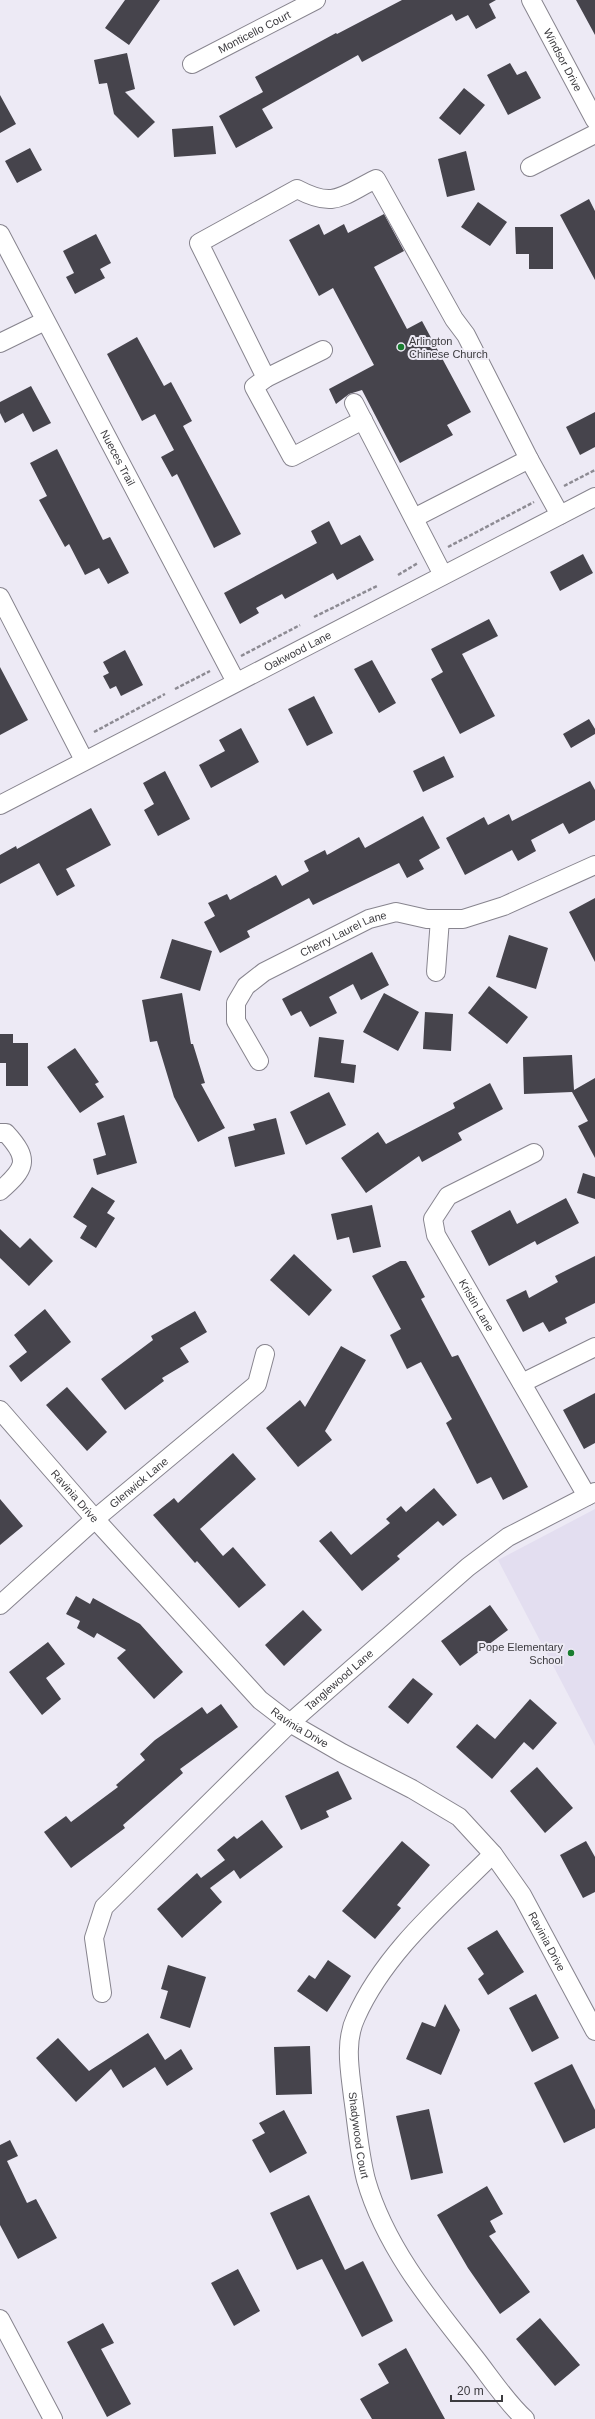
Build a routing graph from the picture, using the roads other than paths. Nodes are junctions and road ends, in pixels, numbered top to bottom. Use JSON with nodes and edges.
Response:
{"nodes":[{"id":1,"x":316,"y":0,"type":"edge"},
{"id":2,"x":531,"y":0,"type":"edge"},
{"id":3,"x":192,"y":64,"type":"dead end"},
{"id":4,"x":595,"y":120,"type":"edge"},
{"id":5,"x":595,"y":134,"type":"edge"},
{"id":6,"x":530,"y":167,"type":"dead end"},
{"id":7,"x":0,"y":234,"type":"edge"},
{"id":8,"x":45,"y":321,"type":"junction"},
{"id":9,"x":0,"y":343,"type":"edge"},
{"id":10,"x":323,"y":350,"type":"dead end"},
{"id":11,"x":266,"y":378,"type":"junction"},
{"id":12,"x":354,"y":403,"type":"dead end"},
{"id":13,"x":363,"y":420,"type":"junction"},
{"id":14,"x":529,"y":459,"type":"junction"},
{"id":15,"x":595,"y":497,"type":"edge"},
{"id":16,"x":560,"y":515,"type":"junction"},
{"id":17,"x":414,"y":518,"type":"junction"},
{"id":18,"x":443,"y":575,"type":"junction"},
{"id":19,"x":0,"y":597,"type":"edge"},
{"id":20,"x":236,"y":682,"type":"junction"},
{"id":21,"x":84,"y":760,"type":"junction"},
{"id":22,"x":0,"y":805,"type":"edge"},
{"id":23,"x":595,"y":865,"type":"edge"},
{"id":24,"x":440,"y":919,"type":"junction"},
{"id":25,"x":436,"y":972,"type":"dead end"},
{"id":26,"x":259,"y":1061,"type":"dead end"},
{"id":27,"x":0,"y":1133,"type":"edge"},
{"id":28,"x":534,"y":1154,"type":"dead end"},
{"id":29,"x":0,"y":1192,"type":"edge"},
{"id":30,"x":595,"y":1347,"type":"edge"},
{"id":31,"x":265,"y":1354,"type":"dead end"},
{"id":32,"x":522,"y":1383,"type":"junction"},
{"id":33,"x":0,"y":1410,"type":"edge"},
{"id":34,"x":591,"y":1494,"type":"edge"},
{"id":35,"x":95,"y":1519,"type":"junction"},
{"id":36,"x":0,"y":1606,"type":"edge"},
{"id":37,"x":290,"y":1723,"type":"junction"},
{"id":38,"x":493,"y":1854,"type":"junction"},
{"id":39,"x":102,"y":1993,"type":"dead end"},
{"id":40,"x":595,"y":2031,"type":"edge"},
{"id":41,"x":0,"y":2319,"type":"edge"},
{"id":42,"x":53,"y":2419,"type":"edge"},
{"id":43,"x":525,"y":2419,"type":"edge"}],
"edges":[{"from":1,"to":3,"type":"street","name":"Monticello Court"},
{"from":2,"to":4,"type":"street","name":"Windsor Drive"},
{"from":5,"to":6,"type":"street"},
{"from":7,"to":8,"type":"street","name":"Nueces Trail"},
{"from":8,"to":9,"type":"street"},
{"from":8,"to":20,"type":"street","name":"Nueces Trail"},
{"from":10,"to":11,"type":"street"},
{"from":11,"to":13,"type":"street"},
{"from":11,"to":14,"type":"street"},
{"from":12,"to":13,"type":"street"},
{"from":13,"to":17,"type":"street"},
{"from":14,"to":16,"type":"street"},
{"from":14,"to":17,"type":"street"},
{"from":15,"to":16,"type":"street","name":"Oakwood Lane"},
{"from":16,"to":18,"type":"street","name":"Oakwood Lane"},
{"from":17,"to":18,"type":"street"},
{"from":18,"to":20,"type":"street","name":"Oakwood Lane"},
{"from":19,"to":21,"type":"street"},
{"from":20,"to":21,"type":"street","name":"Oakwood Lane"},
{"from":21,"to":22,"type":"street","name":"Oakwood Lane"},
{"from":23,"to":24,"type":"street","name":"Cherry Laurel Lane"},
{"from":24,"to":25,"type":"street"},
{"from":24,"to":26,"type":"street","name":"Cherry Laurel Lane"},
{"from":27,"to":29,"type":"street"},
{"from":28,"to":32,"type":"street","name":"Kristin Lane"},
{"from":30,"to":32,"type":"street"},
{"from":31,"to":35,"type":"street","name":"Glenwick Lane"},
{"from":32,"to":34,"type":"street","name":"Kristin Lane"},
{"from":33,"to":35,"type":"street","name":"Ravinia Drive"},
{"from":34,"to":37,"type":"street","name":"Tanglewood Lane"},
{"from":35,"to":36,"type":"street","name":"Glenwick Lane"},
{"from":35,"to":37,"type":"street","name":"Ravinia Drive"},
{"from":37,"to":38,"type":"street","name":"Ravinia Drive"},
{"from":37,"to":39,"type":"street","name":"Tanglewood Lane"},
{"from":38,"to":40,"type":"street","name":"Ravinia Drive"},
{"from":38,"to":43,"type":"street","name":"Shadywood Court"},
{"from":41,"to":42,"type":"street"}]}
